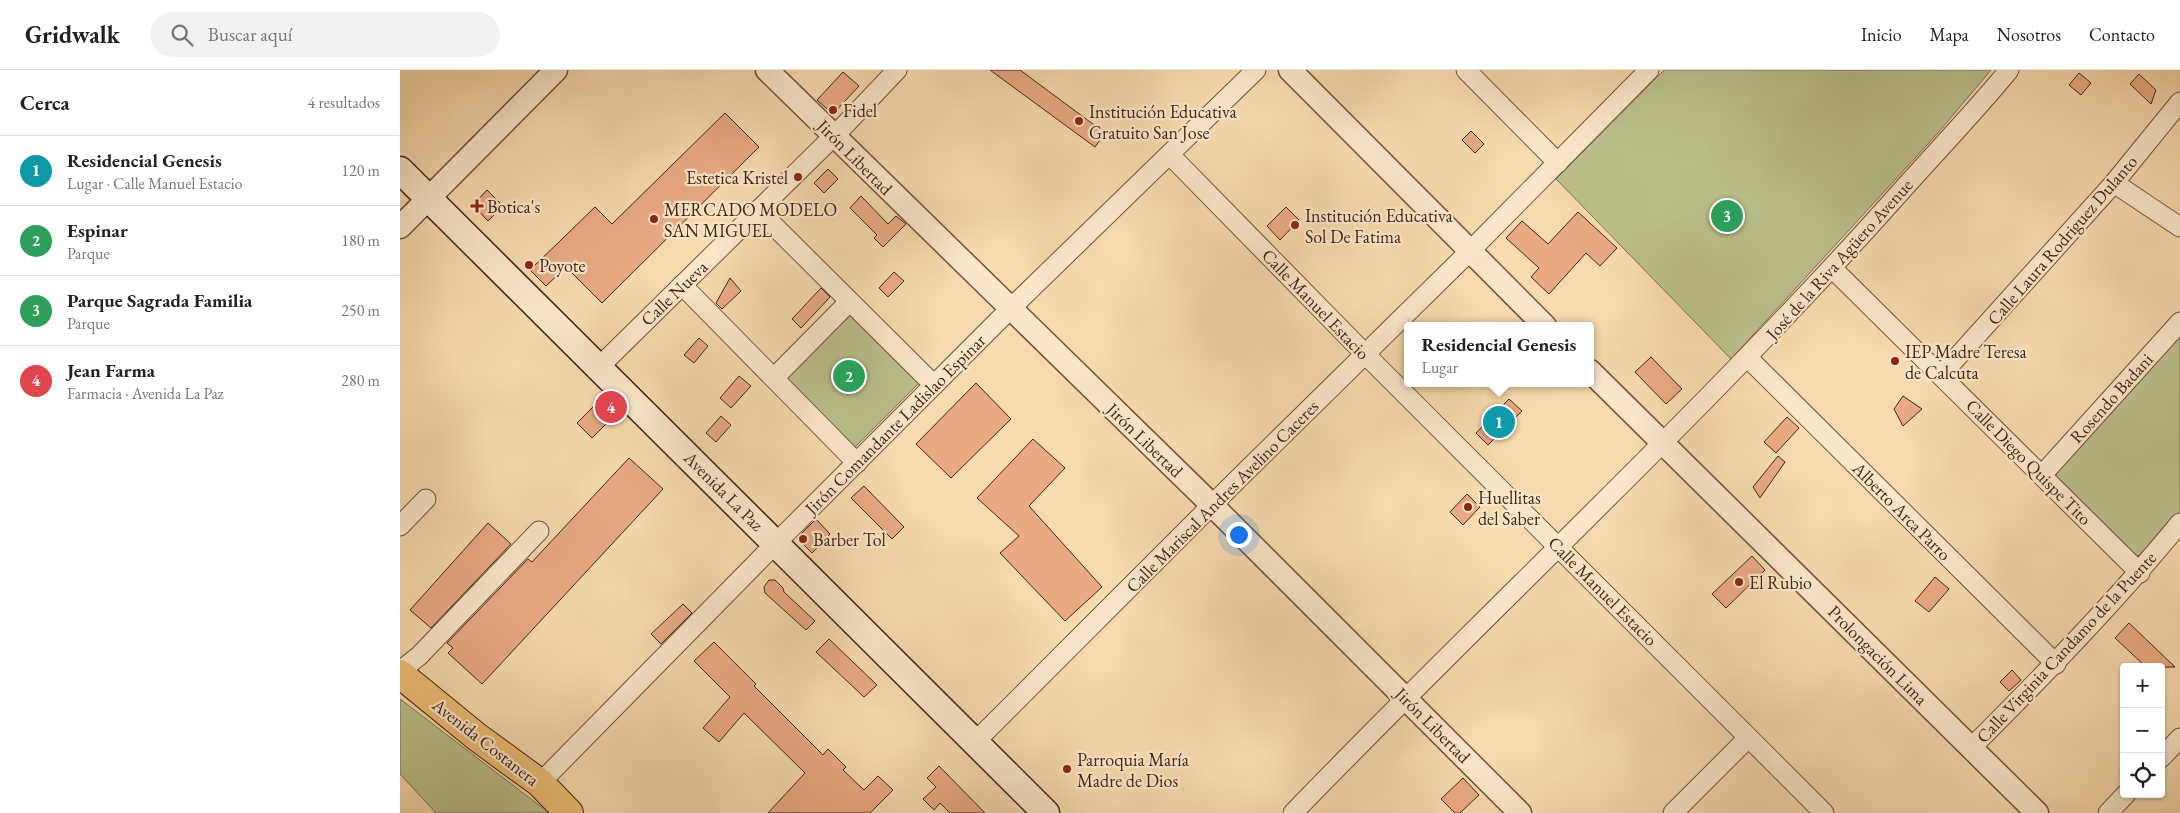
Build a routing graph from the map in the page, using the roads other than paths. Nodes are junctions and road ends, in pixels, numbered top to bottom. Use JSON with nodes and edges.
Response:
{"nodes":[{"id":1,"x":556,"y":70,"type":"edge"},
{"id":2,"x":767,"y":70,"type":"edge"},
{"id":3,"x":897,"y":70,"type":"edge"},
{"id":4,"x":1256,"y":70,"type":"edge"},
{"id":5,"x":1290,"y":70,"type":"edge"},
{"id":6,"x":1466,"y":70,"type":"edge"},
{"id":7,"x":2009,"y":70,"type":"edge"},
{"id":8,"x":1645,"y":71,"type":"edge"},
{"id":9,"x":2180,"y":102,"type":"edge"},
{"id":10,"x":834,"y":136,"type":"junction"},
{"id":11,"x":1170,"y":155,"type":"junction"},
{"id":12,"x":1558,"y":163,"type":"junction"},
{"id":13,"x":400,"y":170,"type":"edge"},
{"id":14,"x":2114,"y":182,"type":"junction"},
{"id":15,"x":428,"y":198,"type":"junction"},
{"id":16,"x":758,"y":210,"type":"junction"},
{"id":17,"x":400,"y":227,"type":"edge"},
{"id":18,"x":2180,"y":227,"type":"edge"},
{"id":19,"x":1470,"y":251,"type":"junction"},
{"id":20,"x":1832,"y":268,"type":"junction"},
{"id":21,"x":682,"y":285,"type":"junction"},
{"id":22,"x":849,"y":302,"type":"junction"},
{"id":23,"x":1010,"y":309,"type":"junction"},
{"id":24,"x":1541,"y":322,"type":"edge"},
{"id":25,"x":2180,"y":322,"type":"edge"},
{"id":26,"x":1365,"y":354,"type":"junction"},
{"id":27,"x":1748,"y":358,"type":"junction"},
{"id":28,"x":599,"y":367,"type":"junction"},
{"id":29,"x":1594,"y":375,"type":"edge"},
{"id":30,"x":1941,"y":375,"type":"junction"},
{"id":31,"x":774,"y":378,"type":"junction"},
{"id":32,"x":934,"y":385,"type":"junction"},
{"id":33,"x":1662,"y":443,"type":"junction"},
{"id":34,"x":856,"y":463,"type":"junction"},
{"id":35,"x":2042,"y":474,"type":"junction"},
{"id":36,"x":426,"y":499,"type":"dead end"},
{"id":37,"x":1212,"y":505,"type":"junction"},
{"id":38,"x":2180,"y":523,"type":"edge"},
{"id":39,"x":400,"y":526,"type":"edge"},
{"id":40,"x":539,"y":531,"type":"dead end"},
{"id":41,"x":776,"y":543,"type":"junction"},
{"id":42,"x":1558,"y":545,"type":"junction"},
{"id":43,"x":2140,"y":573,"type":"junction"},
{"id":44,"x":2056,"y":664,"type":"junction"},
{"id":45,"x":400,"y":672,"type":"edge"},
{"id":46,"x":1405,"y":697,"type":"junction"},
{"id":47,"x":1748,"y":738,"type":"junction"},
{"id":48,"x":2180,"y":738,"type":"edge"},
{"id":49,"x":975,"y":742,"type":"junction"},
{"id":50,"x":1971,"y":748,"type":"junction"},
{"id":51,"x":2165,"y":754,"type":"edge"},
{"id":52,"x":540,"y":783,"type":"junction"},
{"id":53,"x":2122,"y":798,"type":"edge"},
{"id":54,"x":569,"y":813,"type":"edge"},
{"id":55,"x":1046,"y":813,"type":"edge"},
{"id":56,"x":1293,"y":813,"type":"edge"},
{"id":57,"x":1520,"y":813,"type":"edge"},
{"id":58,"x":1672,"y":813,"type":"edge"},
{"id":59,"x":1824,"y":813,"type":"edge"},
{"id":60,"x":2037,"y":813,"type":"edge"},
{"id":61,"x":2108,"y":813,"type":"edge"}],
"edges":[{"from":1,"to":15,"type":"street"},
{"from":2,"to":10,"type":"street","name":"Jirón Libertad"},
{"from":3,"to":10,"type":"street","name":"Calle Nueva"},
{"from":4,"to":11,"type":"street","name":"Jirón Comandante Ladislao Espinar"},
{"from":5,"to":19,"type":"street"},
{"from":6,"to":12,"type":"street"},
{"from":7,"to":20,"type":"street","name":"José de la Riva Agüero Avenue"},
{"from":8,"to":12,"type":"street","name":"Calle Mariscal Andres Avelino Caceres"},
{"from":9,"to":14,"type":"street","name":"Calle Laura Rodriguez Dulanto"},
{"from":10,"to":16,"type":"street","name":"Calle Nueva"},
{"from":10,"to":23,"type":"street","name":"Jirón Libertad"},
{"from":11,"to":23,"type":"street","name":"Jirón Comandante Ladislao Espinar"},
{"from":11,"to":26,"type":"street","name":"Calle Manuel Estacio"},
{"from":12,"to":19,"type":"street","name":"Calle Mariscal Andres Avelino Caceres"},
{"from":13,"to":15,"type":"main road","name":"Avenida La Paz"},
{"from":14,"to":18,"type":"street"},
{"from":14,"to":30,"type":"street","name":"Calle Laura Rodriguez Dulanto"},
{"from":15,"to":17,"type":"street"},
{"from":15,"to":28,"type":"main road","name":"Avenida La Paz"},
{"from":16,"to":21,"type":"street","name":"Calle Nueva"},
{"from":16,"to":22,"type":"street"},
{"from":19,"to":24,"type":"street"},
{"from":19,"to":26,"type":"street","name":"Calle Mariscal Andres Avelino Caceres"},
{"from":20,"to":27,"type":"street","name":"José de la Riva Agüero Avenue"},
{"from":20,"to":30,"type":"street","name":"Calle Diego Quispe Tito"},
{"from":21,"to":28,"type":"street","name":"Calle Nueva"},
{"from":21,"to":31,"type":"street"},
{"from":22,"to":31,"type":"street"},
{"from":22,"to":32,"type":"street"},
{"from":23,"to":32,"type":"street","name":"Jirón Comandante Ladislao Espinar"},
{"from":23,"to":37,"type":"street","name":"Jirón Libertad"},
{"from":25,"to":35,"type":"street","name":"Rosendo Badani"},
{"from":26,"to":37,"type":"street","name":"Calle Mariscal Andres Avelino Caceres"},
{"from":26,"to":42,"type":"street","name":"Calle Manuel Estacio"},
{"from":27,"to":33,"type":"street","name":"José de la Riva Agüero Avenue"},
{"from":27,"to":44,"type":"street","name":"Alberto Arca Parro"},
{"from":28,"to":41,"type":"main road","name":"Avenida La Paz"},
{"from":29,"to":33,"type":"street","name":"Prolongación Lima"},
{"from":30,"to":35,"type":"street","name":"Calle Diego Quispe Tito"},
{"from":31,"to":34,"type":"street"},
{"from":32,"to":34,"type":"street","name":"Jirón Comandante Ladislao Espinar"},
{"from":33,"to":42,"type":"street","name":"José de la Riva Agüero Avenue"},
{"from":33,"to":50,"type":"street","name":"Prolongación Lima"},
{"from":34,"to":41,"type":"street","name":"Jirón Comandante Ladislao Espinar"},
{"from":35,"to":43,"type":"street","name":"Calle Diego Quispe Tito"},
{"from":36,"to":39,"type":"street"},
{"from":37,"to":46,"type":"street","name":"Jirón Libertad"},
{"from":37,"to":49,"type":"street","name":"Calle Mariscal Andres Avelino Caceres"},
{"from":38,"to":43,"type":"street","name":"Calle Virginia Candamo de la Puente"},
{"from":40,"to":45,"type":"street"},
{"from":41,"to":49,"type":"main road","name":"Avenida La Paz"},
{"from":41,"to":52,"type":"street","name":"Jirón Comandante Ladislao Espinar"},
{"from":42,"to":46,"type":"street","name":"José de la Riva Agüero Avenue"},
{"from":42,"to":47,"type":"street","name":"Calle Manuel Estacio"},
{"from":43,"to":44,"type":"street","name":"Calle Virginia Candamo de la Puente"},
{"from":44,"to":50,"type":"street","name":"Calle Virginia Candamo de la Puente"},
{"from":45,"to":52,"type":"main road","name":"Avenida Costanera"},
{"from":46,"to":56,"type":"street","name":"José de la Riva Agüero Avenue"},
{"from":46,"to":57,"type":"street","name":"Jirón Libertad"},
{"from":47,"to":58,"type":"street"},
{"from":47,"to":59,"type":"street","name":"Calle Manuel Estacio"},
{"from":48,"to":51,"type":"street"},
{"from":49,"to":55,"type":"main road","name":"Avenida La Paz"},
{"from":50,"to":60,"type":"street","name":"Prolongación Lima"},
{"from":52,"to":54,"type":"main road","name":"Avenida Costanera"},
{"from":53,"to":61,"type":"street"}]}
